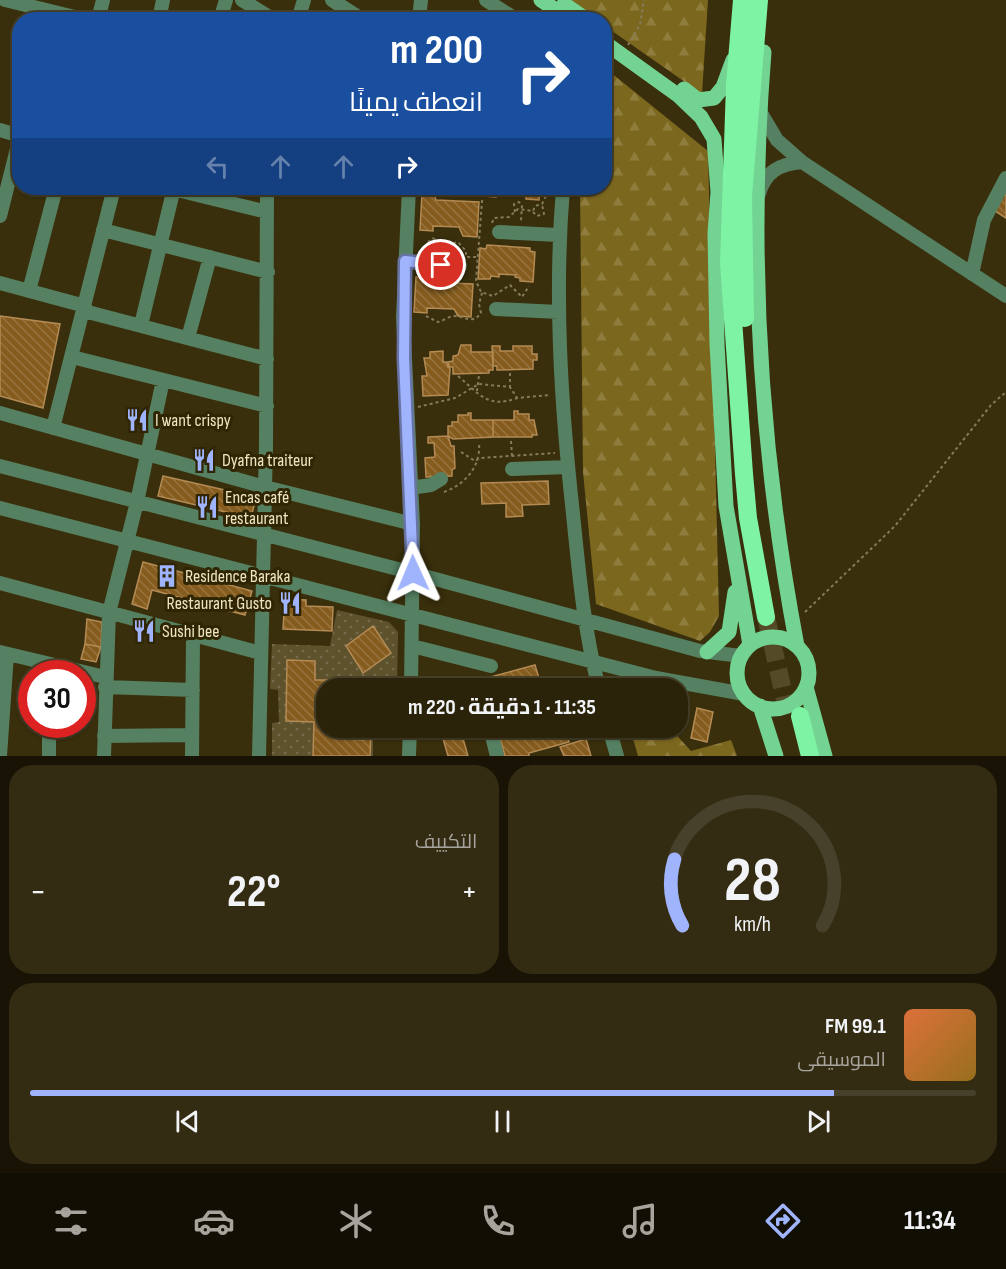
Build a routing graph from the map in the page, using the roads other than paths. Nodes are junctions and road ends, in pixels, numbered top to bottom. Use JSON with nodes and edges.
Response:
{"nodes":[{"id":1,"x":5,"y":0,"type":"edge"},
{"id":2,"x":242,"y":0,"type":"edge"},
{"id":3,"x":332,"y":0,"type":"edge"},
{"id":4,"x":486,"y":0,"type":"edge"},
{"id":5,"x":541,"y":0,"type":"edge"},
{"id":6,"x":558,"y":0,"type":"edge"},
{"id":7,"x":742,"y":0,"type":"edge"},
{"id":8,"x":759,"y":0,"type":"edge"},
{"id":9,"x":767,"y":0,"type":"edge"},
{"id":10,"x":48,"y":6,"type":"edge"},
{"id":11,"x":65,"y":12,"type":"edge"},
{"id":12,"x":261,"y":12,"type":"edge"},
{"id":13,"x":351,"y":12,"type":"edge"},
{"id":14,"x":505,"y":12,"type":"edge"},
{"id":15,"x":559,"y":12,"type":"edge"},
{"id":16,"x":575,"y":12,"type":"edge"},
{"id":17,"x":612,"y":37,"type":"edge"},
{"id":18,"x":612,"y":48,"type":"edge"},
{"id":19,"x":736,"y":51,"type":"junction"},
{"id":20,"x":735,"y":85,"type":"junction"},
{"id":21,"x":761,"y":112,"type":"junction"},
{"id":22,"x":801,"y":162,"type":"junction"},
{"id":23,"x":12,"y":168,"type":"edge"},
{"id":24,"x":1006,"y":178,"type":"edge"},
{"id":25,"x":717,"y":192,"type":"junction"},
{"id":26,"x":54,"y":195,"type":"edge"},
{"id":27,"x":112,"y":195,"type":"edge"},
{"id":28,"x":173,"y":195,"type":"edge"},
{"id":29,"x":201,"y":195,"type":"edge"},
{"id":30,"x":267,"y":195,"type":"edge"},
{"id":31,"x":408,"y":195,"type":"edge"},
{"id":32,"x":562,"y":195,"type":"edge"},
{"id":33,"x":757,"y":199,"type":"junction"},
{"id":34,"x":267,"y":212,"type":"junction"},
{"id":35,"x":0,"y":216,"type":"edge"},
{"id":36,"x":492,"y":229,"type":"road end"},
{"id":37,"x":103,"y":230,"type":"junction"},
{"id":38,"x":558,"y":236,"type":"junction"},
{"id":39,"x":162,"y":245,"type":"junction"},
{"id":40,"x":210,"y":257,"type":"junction"},
{"id":41,"x":405,"y":261,"type":"junction"},
{"id":42,"x":460,"y":266,"type":"dead end"},
{"id":43,"x":268,"y":272,"type":"junction"},
{"id":44,"x":972,"y":274,"type":"junction"},
{"id":45,"x":0,"y":283,"type":"edge"},
{"id":46,"x":29,"y":291,"type":"junction"},
{"id":47,"x":1006,"y":296,"type":"edge"},
{"id":48,"x":85,"y":308,"type":"junction"},
{"id":49,"x":496,"y":309,"type":"dead end"},
{"id":50,"x":559,"y":312,"type":"junction"},
{"id":51,"x":141,"y":325,"type":"junction"},
{"id":52,"x":188,"y":338,"type":"junction"},
{"id":53,"x":72,"y":357,"type":"junction"},
{"id":54,"x":267,"y":359,"type":"junction"},
{"id":55,"x":163,"y":380,"type":"junction"},
{"id":56,"x":267,"y":406,"type":"junction"},
{"id":57,"x":0,"y":413,"type":"edge"},
{"id":58,"x":53,"y":428,"type":"junction"},
{"id":59,"x":147,"y":454,"type":"junction"},
{"id":60,"x":0,"y":466,"type":"edge"},
{"id":61,"x":568,"y":466,"type":"junction"},
{"id":62,"x":513,"y":469,"type":"dead end"},
{"id":63,"x":441,"y":479,"type":"dead end"},
{"id":64,"x":264,"y":487,"type":"junction"},
{"id":65,"x":410,"y":488,"type":"junction"},
{"id":66,"x":137,"y":502,"type":"junction"},
{"id":67,"x":0,"y":508,"type":"edge"},
{"id":68,"x":412,"y":524,"type":"junction"},
{"id":69,"x":265,"y":535,"type":"junction"},
{"id":70,"x":127,"y":540,"type":"junction"},
{"id":71,"x":413,"y":573,"type":"junction"},
{"id":72,"x":264,"y":574,"type":"junction"},
{"id":73,"x":0,"y":583,"type":"edge"},
{"id":74,"x":739,"y":583,"type":"junction"},
{"id":75,"x":109,"y":613,"type":"junction"},
{"id":76,"x":413,"y":613,"type":"junction"},
{"id":77,"x":583,"y":618,"type":"junction"},
{"id":78,"x":779,"y":620,"type":"junction"},
{"id":79,"x":194,"y":637,"type":"junction"},
{"id":80,"x":412,"y":646,"type":"junction"},
{"id":81,"x":797,"y":646,"type":"junction"},
{"id":82,"x":745,"y":650,"type":"junction"},
{"id":83,"x":707,"y":652,"type":"junction"},
{"id":84,"x":3,"y":653,"type":"edge"},
{"id":85,"x":261,"y":653,"type":"junction"},
{"id":86,"x":24,"y":660,"type":"edge"},
{"id":87,"x":591,"y":660,"type":"junction"},
{"id":88,"x":491,"y":666,"type":"dead end"},
{"id":89,"x":411,"y":678,"type":"edge"},
{"id":90,"x":596,"y":678,"type":"edge"},
{"id":91,"x":96,"y":680,"type":"edge"},
{"id":92,"x":105,"y":682,"type":"junction"},
{"id":93,"x":806,"y":687,"type":"junction"},
{"id":94,"x":193,"y":690,"type":"junction"},
{"id":95,"x":744,"y":694,"type":"junction"},
{"id":96,"x":2,"y":706,"type":"edge"},
{"id":97,"x":760,"y":706,"type":"junction"},
{"id":98,"x":192,"y":735,"type":"junction"},
{"id":99,"x":104,"y":736,"type":"junction"},
{"id":100,"x":49,"y":738,"type":"edge"},
{"id":101,"x":410,"y":738,"type":"edge"},
{"id":102,"x":490,"y":738,"type":"edge"},
{"id":103,"x":493,"y":738,"type":"edge"},
{"id":104,"x":612,"y":738,"type":"edge"},
{"id":105,"x":0,"y":756,"type":"edge"},
{"id":106,"x":49,"y":756,"type":"edge"},
{"id":107,"x":104,"y":756,"type":"edge"},
{"id":108,"x":192,"y":756,"type":"edge"},
{"id":109,"x":259,"y":756,"type":"edge"},
{"id":110,"x":409,"y":756,"type":"edge"},
{"id":111,"x":486,"y":756,"type":"edge"},
{"id":112,"x":497,"y":756,"type":"edge"},
{"id":113,"x":617,"y":756,"type":"edge"},
{"id":114,"x":776,"y":756,"type":"edge"},
{"id":115,"x":800,"y":756,"type":"edge"},
{"id":116,"x":810,"y":756,"type":"edge"},
{"id":117,"x":825,"y":756,"type":"edge"}],
"edges":[{"from":1,"to":10,"type":"street"},
{"from":2,"to":12,"type":"street"},
{"from":3,"to":13,"type":"street"},
{"from":4,"to":14,"type":"street"},
{"from":5,"to":15,"type":"main road"},
{"from":6,"to":16,"type":"main road"},
{"from":7,"to":19,"type":"highway"},
{"from":8,"to":78,"type":"highway"},
{"from":9,"to":21,"type":"main road"},
{"from":10,"to":11,"type":"street"},
{"from":17,"to":19,"type":"main road"},
{"from":18,"to":25,"type":"main road"},
{"from":19,"to":20,"type":"highway"},
{"from":20,"to":25,"type":"highway"},
{"from":20,"to":78,"type":"highway"},
{"from":21,"to":22,"type":"street"},
{"from":21,"to":33,"type":"main road"},
{"from":22,"to":33,"type":"street"},
{"from":22,"to":44,"type":"street"},
{"from":23,"to":35,"type":"street"},
{"from":24,"to":44,"type":"street"},
{"from":25,"to":74,"type":"main road"},
{"from":26,"to":46,"type":"street"},
{"from":27,"to":37,"type":"street"},
{"from":28,"to":39,"type":"street"},
{"from":29,"to":34,"type":"street"},
{"from":30,"to":34,"type":"street"},
{"from":31,"to":41,"type":"street"},
{"from":32,"to":38,"type":"street"},
{"from":33,"to":78,"type":"main road"},
{"from":34,"to":43,"type":"street"},
{"from":36,"to":38,"type":"street"},
{"from":37,"to":39,"type":"street"},
{"from":37,"to":48,"type":"street"},
{"from":38,"to":50,"type":"street"},
{"from":39,"to":40,"type":"street"},
{"from":39,"to":51,"type":"street"},
{"from":40,"to":43,"type":"street"},
{"from":40,"to":52,"type":"street"},
{"from":41,"to":42,"type":"street"},
{"from":41,"to":65,"type":"street"},
{"from":43,"to":54,"type":"street"},
{"from":44,"to":47,"type":"street"},
{"from":45,"to":46,"type":"street"},
{"from":46,"to":48,"type":"street"},
{"from":48,"to":51,"type":"street"},
{"from":48,"to":53,"type":"street"},
{"from":49,"to":50,"type":"street"},
{"from":50,"to":61,"type":"street"},
{"from":51,"to":52,"type":"street"},
{"from":52,"to":54,"type":"street"},
{"from":53,"to":55,"type":"street"},
{"from":53,"to":58,"type":"street"},
{"from":54,"to":56,"type":"street"},
{"from":55,"to":56,"type":"street"},
{"from":55,"to":59,"type":"street"},
{"from":56,"to":64,"type":"street"},
{"from":57,"to":58,"type":"street"},
{"from":58,"to":59,"type":"street"},
{"from":59,"to":64,"type":"street"},
{"from":59,"to":66,"type":"street"},
{"from":60,"to":66,"type":"street"},
{"from":61,"to":62,"type":"street"},
{"from":61,"to":77,"type":"street"},
{"from":63,"to":65,"type":"street"},
{"from":64,"to":68,"type":"street"},
{"from":64,"to":69,"type":"street"},
{"from":65,"to":68,"type":"street"},
{"from":66,"to":69,"type":"street"},
{"from":66,"to":70,"type":"street"},
{"from":67,"to":70,"type":"street"},
{"from":68,"to":71,"type":"street"},
{"from":69,"to":71,"type":"street"},
{"from":69,"to":72,"type":"street"},
{"from":70,"to":72,"type":"street"},
{"from":70,"to":75,"type":"street"},
{"from":71,"to":76,"type":"street"},
{"from":71,"to":77,"type":"street"},
{"from":72,"to":76,"type":"street"},
{"from":72,"to":85,"type":"street"},
{"from":73,"to":75,"type":"street"},
{"from":74,"to":82,"type":"main road"},
{"from":74,"to":83,"type":"main road"},
{"from":75,"to":79,"type":"street"},
{"from":75,"to":92,"type":"street"},
{"from":76,"to":80,"type":"street"},
{"from":76,"to":87,"type":"street"},
{"from":77,"to":83,"type":"street"},
{"from":77,"to":87,"type":"street"},
{"from":78,"to":81,"type":"main road"},
{"from":79,"to":85,"type":"street"},
{"from":79,"to":94,"type":"street"},
{"from":80,"to":88,"type":"street"},
{"from":80,"to":89,"type":"street"},
{"from":81,"to":82,"type":"main road"},
{"from":81,"to":93,"type":"main road"},
{"from":82,"to":83,"type":"street"},
{"from":82,"to":95,"type":"main road"},
{"from":84,"to":86,"type":"street"},
{"from":84,"to":96,"type":"street"},
{"from":85,"to":109,"type":"street"},
{"from":87,"to":90,"type":"street"},
{"from":87,"to":95,"type":"street"},
{"from":91,"to":92,"type":"street"},
{"from":92,"to":94,"type":"street"},
{"from":92,"to":99,"type":"street"},
{"from":93,"to":97,"type":"main road"},
{"from":93,"to":117,"type":"main road"},
{"from":94,"to":98,"type":"street"},
{"from":95,"to":97,"type":"main road"},
{"from":96,"to":105,"type":"street"},
{"from":97,"to":114,"type":"main road"},
{"from":98,"to":99,"type":"street"},
{"from":98,"to":108,"type":"street"},
{"from":99,"to":107,"type":"street"},
{"from":100,"to":106,"type":"street"},
{"from":101,"to":110,"type":"street"},
{"from":102,"to":111,"type":"street"},
{"from":103,"to":112,"type":"street"},
{"from":104,"to":113,"type":"street"},
{"from":115,"to":116,"type":"highway"}]}
